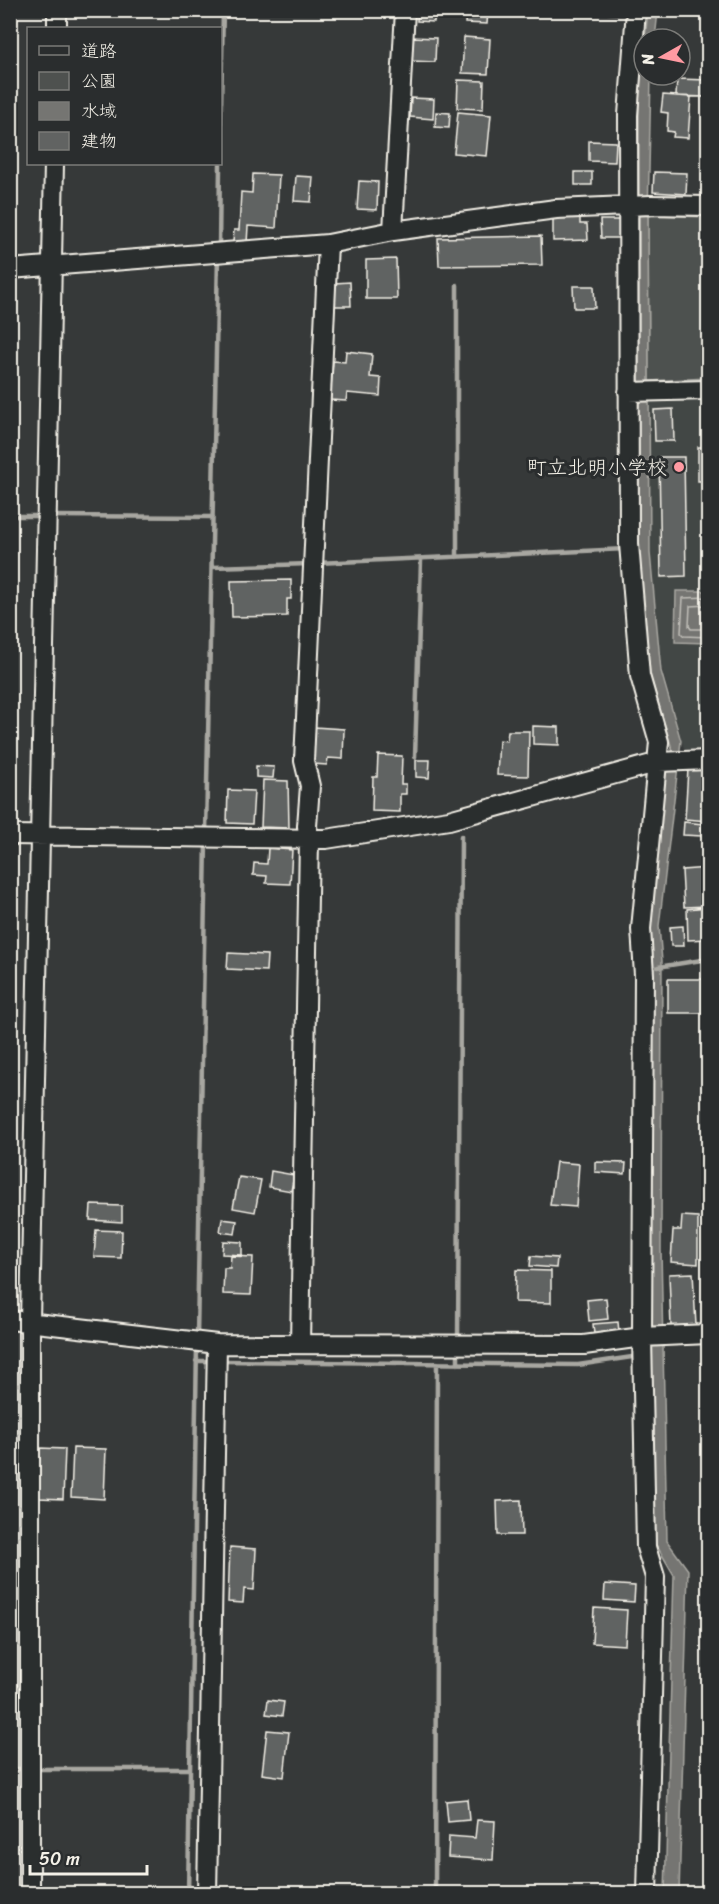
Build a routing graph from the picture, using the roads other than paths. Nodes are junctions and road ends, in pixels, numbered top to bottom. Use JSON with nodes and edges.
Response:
{"nodes":[{"id":1,"x":57,"y":10,"type":"edge"},
{"id":2,"x":405,"y":10,"type":"edge"},
{"id":3,"x":636,"y":10,"type":"edge"},
{"id":4,"x":57,"y":27,"type":"edge"},
{"id":5,"x":54,"y":165,"type":"edge"},
{"id":6,"x":638,"y":205,"type":"junction"},
{"id":7,"x":708,"y":207,"type":"edge"},
{"id":8,"x":393,"y":231,"type":"junction"},
{"id":9,"x":328,"y":244,"type":"junction"},
{"id":10,"x":52,"y":265,"type":"junction"},
{"id":11,"x":10,"y":269,"type":"edge"},
{"id":12,"x":708,"y":390,"type":"edge"},
{"id":13,"x":638,"y":392,"type":"junction"},
{"id":14,"x":670,"y":760,"type":"junction"},
{"id":15,"x":708,"y":760,"type":"edge"},
{"id":16,"x":40,"y":834,"type":"junction"},
{"id":17,"x":10,"y":835,"type":"edge"},
{"id":18,"x":309,"y":840,"type":"junction"},
{"id":19,"x":10,"y":1320,"type":"edge"},
{"id":20,"x":30,"y":1321,"type":"junction"},
{"id":21,"x":708,"y":1334,"type":"edge"},
{"id":22,"x":300,"y":1344,"type":"junction"},
{"id":23,"x":648,"y":1344,"type":"junction"},
{"id":24,"x":209,"y":1351,"type":"junction"},
{"id":25,"x":30,"y":1893,"type":"edge"},
{"id":26,"x":207,"y":1893,"type":"edge"},
{"id":27,"x":647,"y":1893,"type":"edge"}],
"edges":[{"from":1,"to":4,"type":"street"},
{"from":2,"to":8,"type":"street"},
{"from":3,"to":6,"type":"street"},
{"from":5,"to":10,"type":"street"},
{"from":6,"to":7,"type":"street"},
{"from":6,"to":8,"type":"street"},
{"from":6,"to":13,"type":"street"},
{"from":8,"to":9,"type":"street"},
{"from":9,"to":10,"type":"street"},
{"from":9,"to":18,"type":"street"},
{"from":10,"to":11,"type":"street"},
{"from":10,"to":16,"type":"street"},
{"from":12,"to":13,"type":"street"},
{"from":13,"to":14,"type":"street"},
{"from":14,"to":15,"type":"street"},
{"from":14,"to":18,"type":"street"},
{"from":14,"to":23,"type":"street"},
{"from":16,"to":17,"type":"street"},
{"from":16,"to":18,"type":"street"},
{"from":16,"to":20,"type":"street"},
{"from":18,"to":22,"type":"street"},
{"from":19,"to":20,"type":"street"},
{"from":20,"to":24,"type":"street"},
{"from":20,"to":25,"type":"street"},
{"from":21,"to":23,"type":"street"},
{"from":22,"to":23,"type":"street"},
{"from":22,"to":24,"type":"street"},
{"from":23,"to":27,"type":"street"},
{"from":24,"to":26,"type":"street"}]}
